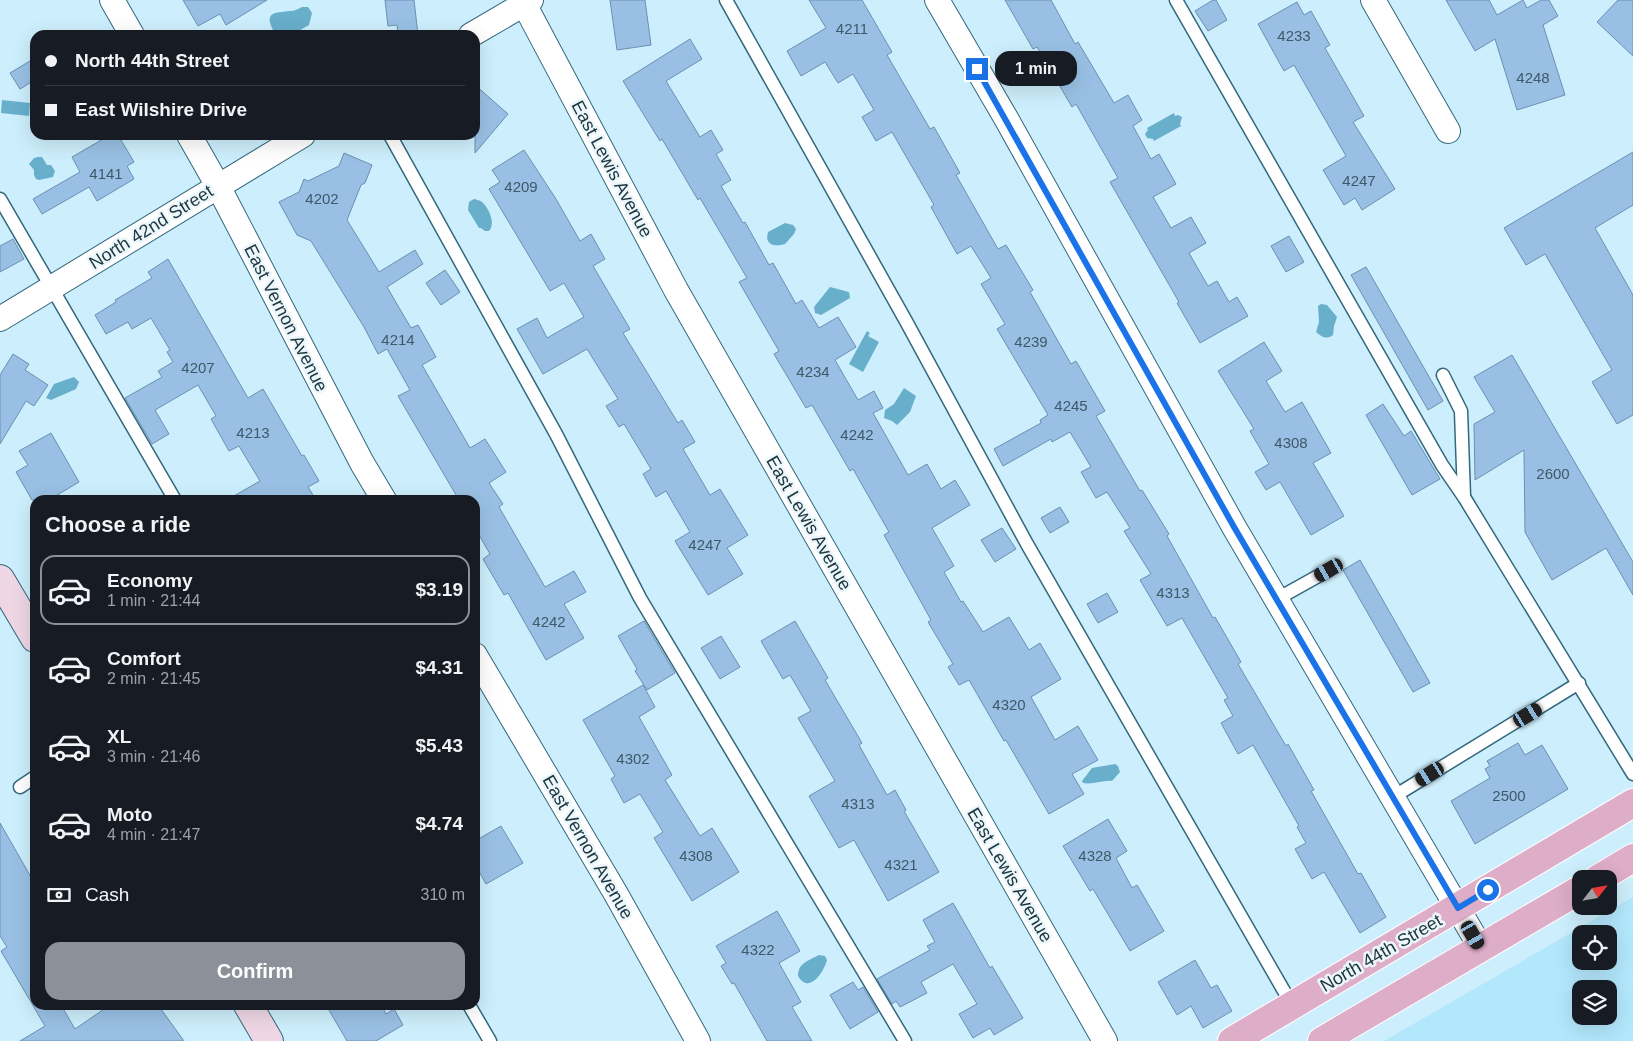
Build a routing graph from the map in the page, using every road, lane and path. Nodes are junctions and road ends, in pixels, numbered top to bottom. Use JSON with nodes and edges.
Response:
{"nodes":[{"id":1,"x":112,"y":0,"type":"edge"},
{"id":2,"x":726,"y":0,"type":"edge"},
{"id":3,"x":937,"y":0,"type":"edge"},
{"id":4,"x":1176,"y":0,"type":"edge"},
{"id":5,"x":1373,"y":0,"type":"edge"},
{"id":6,"x":526,"y":1,"type":"edge"},
{"id":7,"x":129,"y":30,"type":"edge"},
{"id":8,"x":479,"y":30,"type":"edge"},
{"id":9,"x":1448,"y":131,"type":"dead end"},
{"id":10,"x":192,"y":140,"type":"edge"},
{"id":11,"x":294,"y":140,"type":"edge"},
{"id":12,"x":393,"y":140,"type":"edge"},
{"id":13,"x":218,"y":186,"type":"junction"},
{"id":14,"x":0,"y":199,"type":"edge"},
{"id":15,"x":52,"y":288,"type":"junction"},
{"id":16,"x":0,"y":319,"type":"edge"},
{"id":17,"x":1443,"y":375,"type":"dead end"},
{"id":18,"x":172,"y":495,"type":"edge"},
{"id":19,"x":381,"y":495,"type":"edge"},
{"id":20,"x":1464,"y":497,"type":"junction"},
{"id":21,"x":1329,"y":570,"type":"dead end"},
{"id":22,"x":0,"y":579,"type":"edge"},
{"id":23,"x":1277,"y":599,"type":"junction"},
{"id":24,"x":30,"y":630,"type":"edge"},
{"id":25,"x":480,"y":663,"type":"edge"},
{"id":26,"x":1579,"y":683,"type":"junction"},
{"id":27,"x":1633,"y":774,"type":"edge"},
{"id":28,"x":30,"y":780,"type":"edge"},
{"id":29,"x":20,"y":786,"type":"dead end"},
{"id":30,"x":1393,"y":797,"type":"junction"},
{"id":31,"x":1633,"y":803,"type":"edge"},
{"id":32,"x":1633,"y":858,"type":"edge"},
{"id":33,"x":1613,"y":870,"type":"edge"},
{"id":34,"x":1572,"y":893,"type":"edge"},
{"id":35,"x":1458,"y":908,"type":"junction"},
{"id":36,"x":1481,"y":948,"type":"junction"},
{"id":37,"x":1292,"y":1005,"type":"junction"},
{"id":38,"x":251,"y":1010,"type":"edge"},
{"id":39,"x":472,"y":1010,"type":"edge"},
{"id":40,"x":269,"y":1041,"type":"edge"},
{"id":41,"x":490,"y":1041,"type":"edge"},
{"id":42,"x":698,"y":1041,"type":"edge"},
{"id":43,"x":905,"y":1041,"type":"edge"},
{"id":44,"x":1105,"y":1041,"type":"edge"},
{"id":45,"x":1232,"y":1041,"type":"edge"},
{"id":46,"x":1322,"y":1041,"type":"edge"}],
"edges":[{"from":1,"to":7,"type":"street"},
{"from":2,"to":37,"type":"lane"},
{"from":3,"to":23,"type":"street"},
{"from":4,"to":20,"type":"lane"},
{"from":5,"to":9,"type":"street"},
{"from":6,"to":8,"type":"street"},
{"from":6,"to":44,"type":"street","name":"East Lewis Avenue"},
{"from":10,"to":13,"type":"street","name":"East Vernon Avenue"},
{"from":11,"to":13,"type":"street","name":"North 42nd Street"},
{"from":12,"to":43,"type":"lane"},
{"from":13,"to":15,"type":"street","name":"North 42nd Street"},
{"from":13,"to":19,"type":"street","name":"East Vernon Avenue"},
{"from":14,"to":15,"type":"lane"},
{"from":15,"to":16,"type":"street","name":"North 42nd Street"},
{"from":15,"to":18,"type":"lane"},
{"from":17,"to":20,"type":"lane"},
{"from":20,"to":26,"type":"lane"},
{"from":21,"to":23,"type":"lane"},
{"from":22,"to":24,"type":"street"},
{"from":23,"to":30,"type":"street"},
{"from":25,"to":42,"type":"street","name":"East Vernon Avenue"},
{"from":26,"to":27,"type":"lane"},
{"from":26,"to":30,"type":"lane"},
{"from":28,"to":29,"type":"lane"},
{"from":30,"to":35,"type":"street"},
{"from":31,"to":35,"type":"main road","name":"North 44th Street"},
{"from":32,"to":33,"type":"main road"},
{"from":34,"to":36,"type":"main road"},
{"from":35,"to":36,"type":"street"},
{"from":35,"to":37,"type":"main road","name":"North 44th Street"},
{"from":36,"to":46,"type":"main road"},
{"from":37,"to":45,"type":"main road","name":"North 44th Street"},
{"from":38,"to":40,"type":"street"},
{"from":39,"to":41,"type":"lane"}]}
